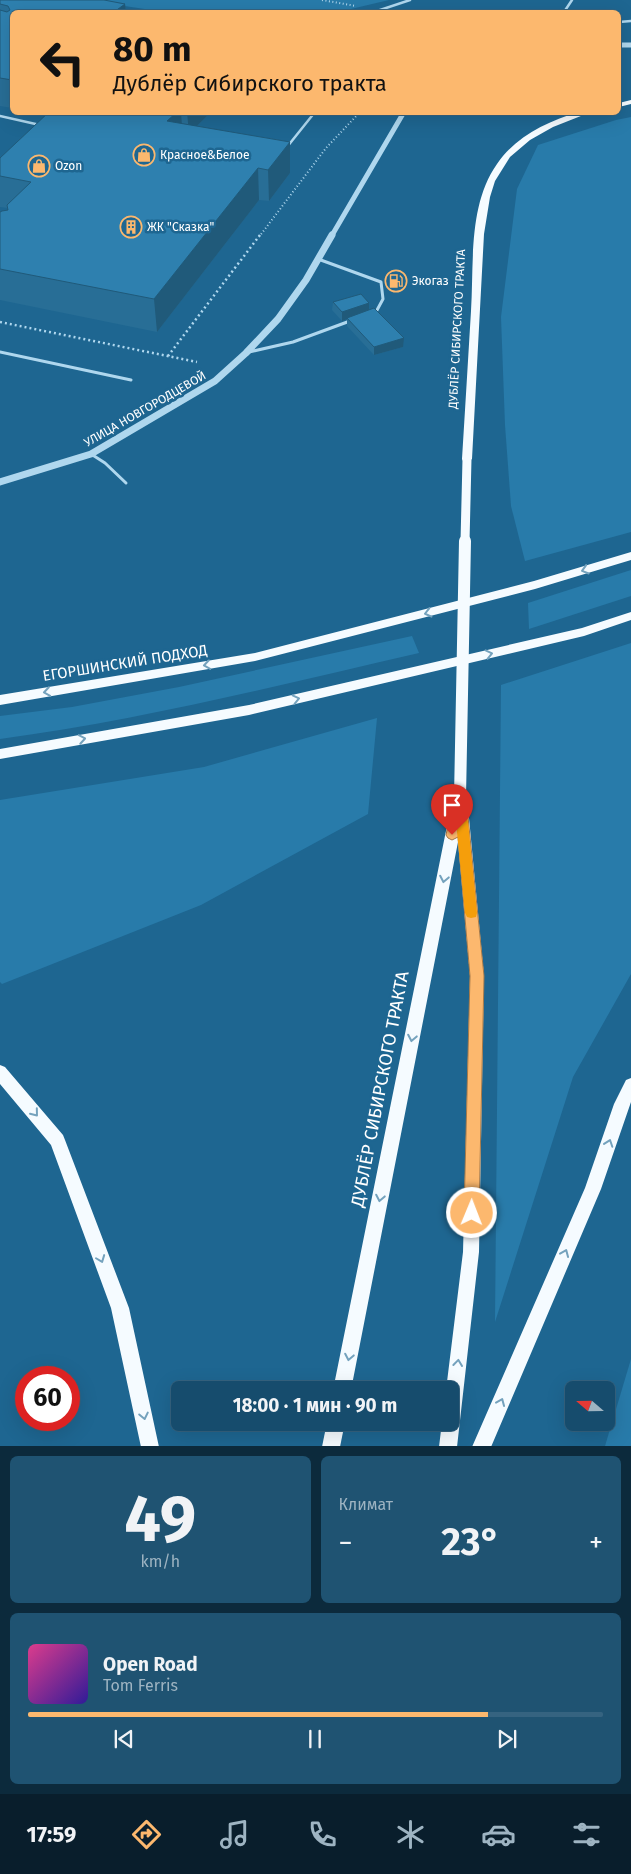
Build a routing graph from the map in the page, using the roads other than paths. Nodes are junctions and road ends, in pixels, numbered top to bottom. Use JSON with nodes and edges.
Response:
{"nodes":[{"id":1,"x":410,"y":0,"type":"edge"},
{"id":2,"x":381,"y":10,"type":"edge"},
{"id":3,"x":312,"y":115,"type":"edge"},
{"id":4,"x":402,"y":115,"type":"edge"},
{"id":5,"x":580,"y":115,"type":"edge"},
{"id":6,"x":0,"y":116,"type":"edge"},
{"id":7,"x":37,"y":132,"type":"edge"},
{"id":8,"x":282,"y":154,"type":"edge"},
{"id":9,"x":318,"y":259,"type":"junction"},
{"id":10,"x":371,"y":313,"type":"edge"},
{"id":11,"x":353,"y":320,"type":"edge"},
{"id":12,"x":0,"y":352,"type":"edge"},
{"id":13,"x":246,"y":353,"type":"junction"},
{"id":14,"x":131,"y":380,"type":"dead end"},
{"id":15,"x":91,"y":454,"type":"junction"},
{"id":16,"x":0,"y":482,"type":"edge"},
{"id":17,"x":126,"y":483,"type":"dead end"},
{"id":18,"x":631,"y":556,"type":"edge"},
{"id":19,"x":631,"y":616,"type":"edge"},
{"id":20,"x":0,"y":700,"type":"edge"},
{"id":21,"x":0,"y":754,"type":"edge"},
{"id":22,"x":460,"y":797,"type":"junction"},
{"id":23,"x":0,"y":1072,"type":"edge"},
{"id":24,"x":631,"y":1085,"type":"edge"},
{"id":25,"x":344,"y":1381,"type":"edge"},
{"id":26,"x":334,"y":1431,"type":"edge"},
{"id":27,"x":150,"y":1446,"type":"edge"},
{"id":28,"x":331,"y":1446,"type":"edge"},
{"id":29,"x":448,"y":1446,"type":"edge"},
{"id":30,"x":481,"y":1446,"type":"edge"}],
"edges":[{"from":1,"to":2,"type":"lane"},
{"from":3,"to":8,"type":"lane"},
{"from":4,"to":9,"type":"street","name":"УЛИЦА НОВГОРОДЦЕВОЙ"},
{"from":5,"to":22,"type":"main road","name":"ДУБЛЁР СИБИРСКОГО ТРАКТА","bridge":true},
{"from":6,"to":7,"type":"lane"},
{"from":9,"to":10,"type":"lane"},
{"from":9,"to":13,"type":"street","name":"УЛИЦА НОВГОРОДЦЕВОЙ"},
{"from":11,"to":13,"type":"lane"},
{"from":12,"to":14,"type":"lane"},
{"from":13,"to":15,"type":"street","name":"УЛИЦА НОВГОРОДЦЕВОЙ"},
{"from":15,"to":16,"type":"street","name":"УЛИЦА НОВГОРОДЦЕВОЙ"},
{"from":15,"to":17,"type":"lane"},
{"from":18,"to":20,"type":"main road","name":"ЕГОРШИНСКИЙ ПОДХОД","one_way":true},
{"from":21,"to":19,"type":"main road","one_way":true},
{"from":22,"to":25,"type":"main road","name":"ДУБЛЁР СИБИРСКОГО ТРАКТА","one_way":true},
{"from":29,"to":22,"type":"main road","name":"ДУБЛЁР СИБИРСКОГО ТРАКТА","one_way":true},
{"from":23,"to":27,"type":"main road","one_way":true},
{"from":30,"to":24,"type":"main road","one_way":true},
{"from":26,"to":28,"type":"main road"}]}
